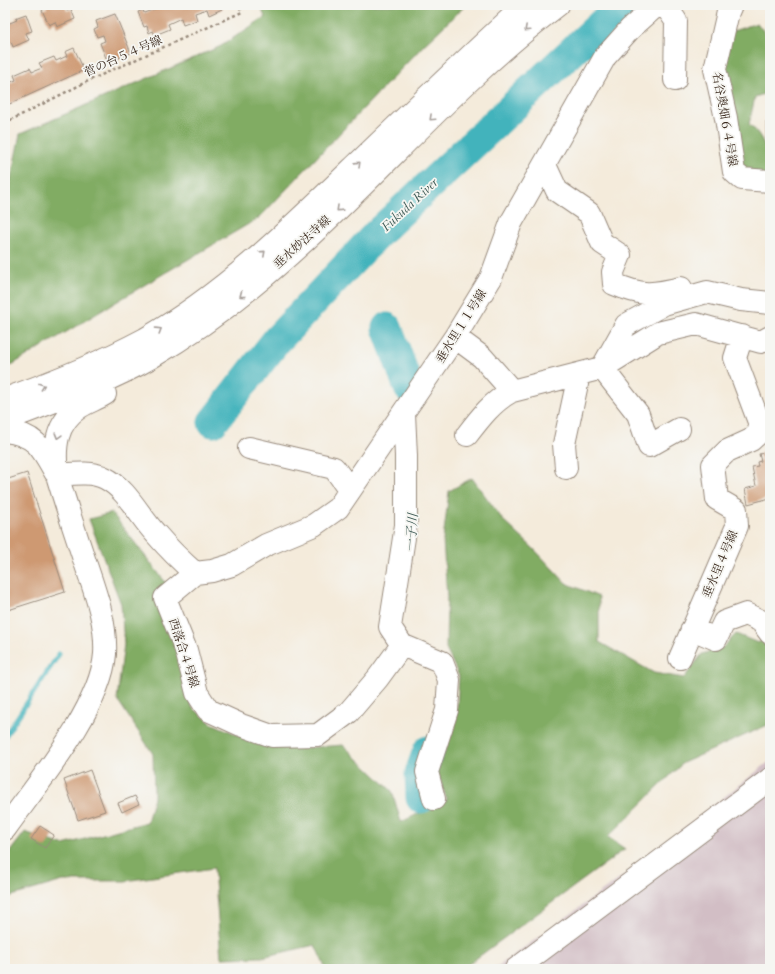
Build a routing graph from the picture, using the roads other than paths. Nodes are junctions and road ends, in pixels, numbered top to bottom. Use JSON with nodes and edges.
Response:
{"nodes":[{"id":1,"x":525,"y":5,"type":"edge"},
{"id":2,"x":558,"y":5,"type":"edge"},
{"id":3,"x":657,"y":5,"type":"edge"},
{"id":4,"x":665,"y":5,"type":"edge"},
{"id":5,"x":732,"y":5,"type":"edge"},
{"id":6,"x":675,"y":80,"type":"dead end"},
{"id":7,"x":544,"y":165,"type":"junction"},
{"id":8,"x":770,"y":181,"type":"edge"},
{"id":9,"x":707,"y":292,"type":"junction"},
{"id":10,"x":770,"y":303,"type":"edge"},
{"id":11,"x":742,"y":336,"type":"junction"},
{"id":12,"x":455,"y":337,"type":"junction"},
{"id":13,"x":770,"y":337,"type":"edge"},
{"id":14,"x":150,"y":358,"type":"junction"},
{"id":15,"x":602,"y":368,"type":"junction"},
{"id":16,"x":567,"y":377,"type":"junction"},
{"id":17,"x":512,"y":391,"type":"junction"},
{"id":18,"x":5,"y":400,"type":"edge"},
{"id":19,"x":404,"y":413,"type":"junction"},
{"id":20,"x":5,"y":420,"type":"edge"},
{"id":21,"x":679,"y":430,"type":"dead end"},
{"id":22,"x":5,"y":431,"type":"edge"},
{"id":23,"x":467,"y":435,"type":"dead end"},
{"id":24,"x":248,"y":448,"type":"dead end"},
{"id":25,"x":566,"y":468,"type":"dead end"},
{"id":26,"x":57,"y":475,"type":"junction"},
{"id":27,"x":350,"y":490,"type":"junction"},
{"id":28,"x":195,"y":573,"type":"junction"},
{"id":29,"x":692,"y":629,"type":"junction"},
{"id":30,"x":770,"y":633,"type":"edge"},
{"id":31,"x":402,"y":645,"type":"junction"},
{"id":32,"x":680,"y":658,"type":"dead end"},
{"id":33,"x":770,"y":779,"type":"edge"},
{"id":34,"x":434,"y":799,"type":"dead end"},
{"id":35,"x":5,"y":829,"type":"edge"},
{"id":36,"x":516,"y":969,"type":"edge"}],
"edges":[{"from":18,"to":1,"type":"street","name":"垂水妙法寺線","one_way":true},
{"from":2,"to":14,"type":"street","name":"垂水妙法寺線","one_way":true},
{"from":3,"to":7,"type":"street","name":"垂水里１１号線"},
{"from":4,"to":6,"type":"street"},
{"from":5,"to":8,"type":"street","name":"名谷奥畑６４号線"},
{"from":7,"to":9,"type":"street"},
{"from":7,"to":12,"type":"street","name":"垂水里１１号線"},
{"from":9,"to":10,"type":"street"},
{"from":9,"to":15,"type":"street"},
{"from":11,"to":13,"type":"street"},
{"from":11,"to":15,"type":"street"},
{"from":11,"to":29,"type":"street","name":"垂水里４号線"},
{"from":12,"to":17,"type":"street"},
{"from":12,"to":19,"type":"street","name":"垂水里１１号線"},
{"from":14,"to":20,"type":"street","name":"垂水妙法寺線"},
{"from":14,"to":26,"type":"street","one_way":true},
{"from":15,"to":16,"type":"street"},
{"from":15,"to":21,"type":"street"},
{"from":16,"to":17,"type":"street"},
{"from":16,"to":25,"type":"street"},
{"from":17,"to":23,"type":"street"},
{"from":19,"to":27,"type":"street","name":"垂水里１１号線"},
{"from":19,"to":31,"type":"street"},
{"from":22,"to":26,"type":"street"},
{"from":24,"to":27,"type":"street"},
{"from":26,"to":28,"type":"street"},
{"from":26,"to":35,"type":"street"},
{"from":27,"to":28,"type":"street","name":"垂水里１１号線"},
{"from":28,"to":31,"type":"street","name":"西落合４号線"},
{"from":29,"to":30,"type":"street"},
{"from":29,"to":32,"type":"street","name":"垂水里４号線"},
{"from":31,"to":34,"type":"street"},
{"from":33,"to":36,"type":"street"}]}
